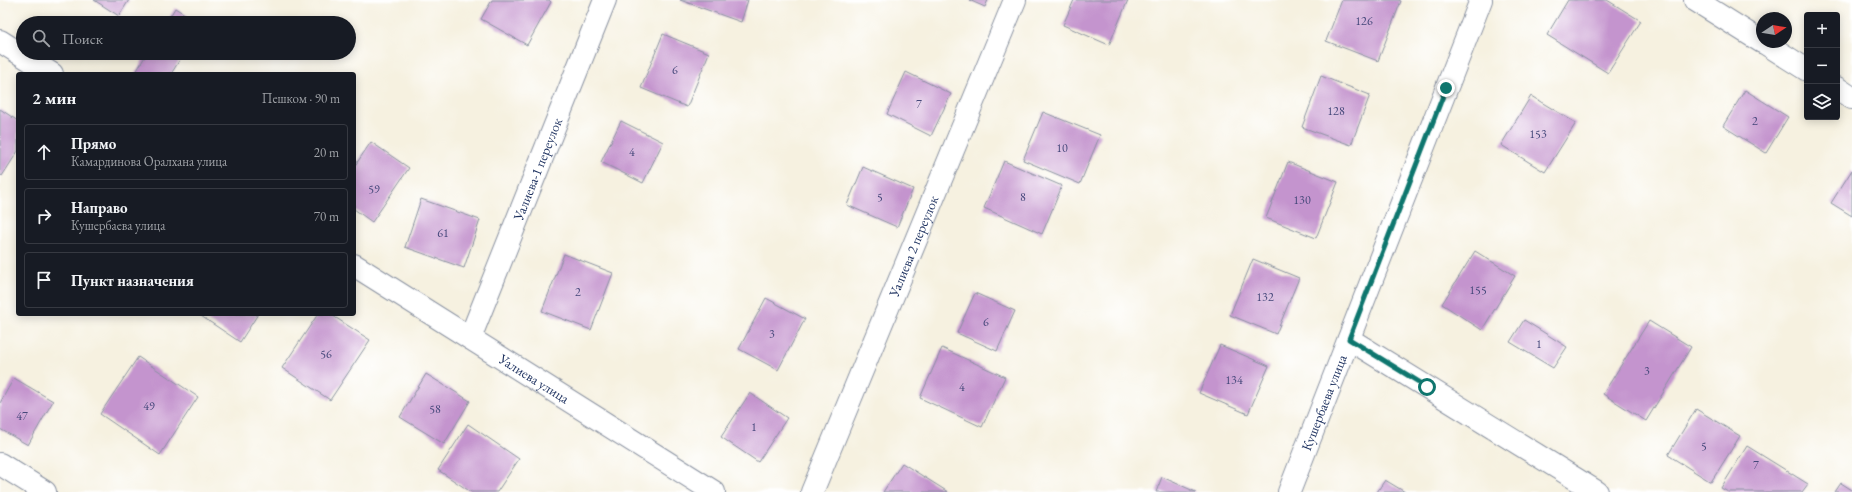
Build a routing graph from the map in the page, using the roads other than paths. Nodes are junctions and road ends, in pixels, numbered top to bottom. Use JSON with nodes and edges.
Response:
{"nodes":[{"id":1,"x":605,"y":0,"type":"edge"},
{"id":2,"x":1015,"y":0,"type":"edge"},
{"id":3,"x":1480,"y":0,"type":"edge"},
{"id":4,"x":1695,"y":0,"type":"edge"},
{"id":5,"x":1756,"y":38,"type":"edge"},
{"id":6,"x":0,"y":41,"type":"edge"},
{"id":7,"x":1772,"y":48,"type":"edge"},
{"id":8,"x":16,"y":51,"type":"edge"},
{"id":9,"x":30,"y":60,"type":"edge"},
{"id":10,"x":1804,"y":68,"type":"edge"},
{"id":11,"x":49,"y":72,"type":"edge"},
{"id":12,"x":1840,"y":90,"type":"edge"},
{"id":13,"x":1852,"y":98,"type":"edge"},
{"id":14,"x":356,"y":266,"type":"edge"},
{"id":15,"x":470,"y":338,"type":"junction"},
{"id":16,"x":1349,"y":339,"type":"junction"},
{"id":17,"x":0,"y":464,"type":"edge"},
{"id":18,"x":45,"y":492,"type":"edge"},
{"id":19,"x":714,"y":492,"type":"edge"},
{"id":20,"x":812,"y":492,"type":"edge"},
{"id":21,"x":1289,"y":492,"type":"edge"},
{"id":22,"x":1597,"y":492,"type":"edge"}],
"edges":[{"from":1,"to":15,"type":"street","name":"Уалиева-1 переулок"},
{"from":2,"to":20,"type":"street","name":"Уалиева 2 переулок"},
{"from":3,"to":16,"type":"street","name":"Кушербаева улица"},
{"from":4,"to":5,"type":"street"},
{"from":6,"to":8,"type":"street"},
{"from":7,"to":10,"type":"street"},
{"from":9,"to":11,"type":"street"},
{"from":12,"to":13,"type":"street"},
{"from":14,"to":15,"type":"street","name":"Уалиева улица"},
{"from":15,"to":19,"type":"street","name":"Уалиева улица"},
{"from":16,"to":21,"type":"street","name":"Кушербаева улица"},
{"from":16,"to":22,"type":"street"},
{"from":17,"to":18,"type":"street"}]}
